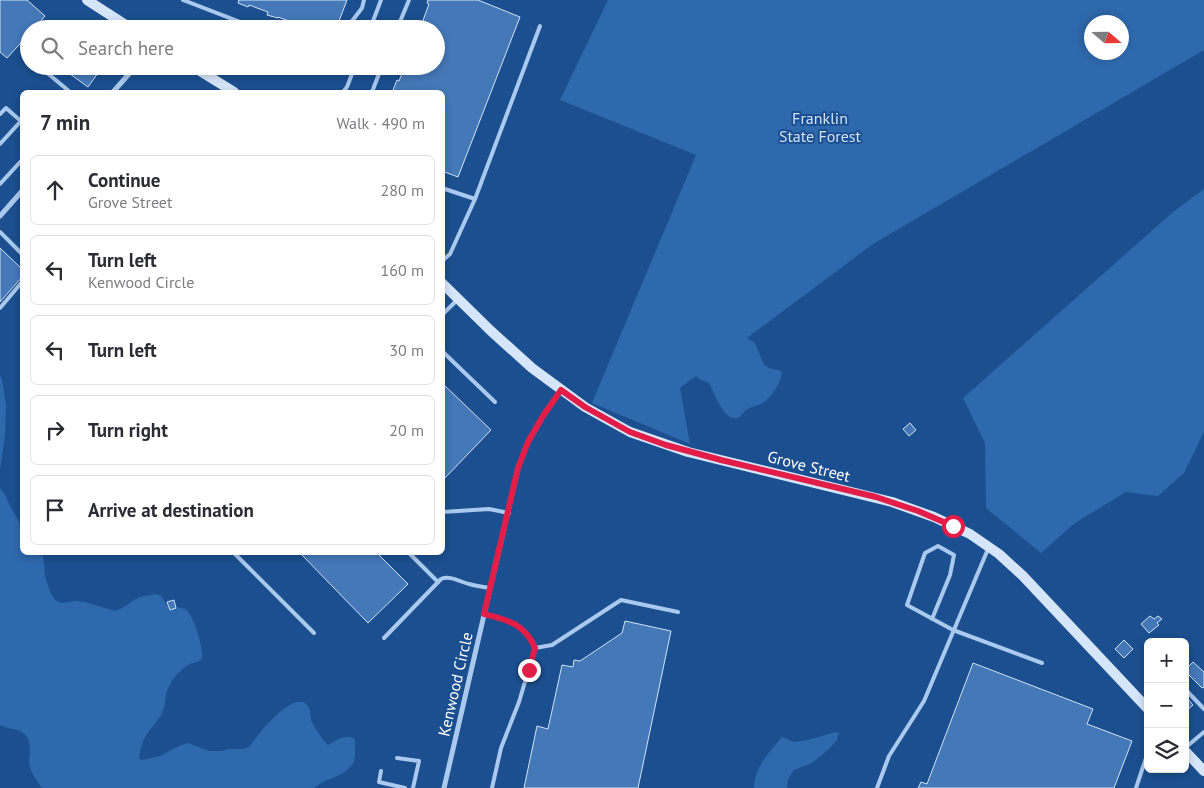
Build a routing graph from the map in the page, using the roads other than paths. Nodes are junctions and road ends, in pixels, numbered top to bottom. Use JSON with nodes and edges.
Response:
{"nodes":[{"id":1,"x":87,"y":0,"type":"edge"},
{"id":2,"x":183,"y":0,"type":"edge"},
{"id":3,"x":364,"y":0,"type":"edge"},
{"id":4,"x":382,"y":0,"type":"edge"},
{"id":5,"x":408,"y":0,"type":"edge"},
{"id":6,"x":118,"y":20,"type":"edge"},
{"id":7,"x":235,"y":20,"type":"edge"},
{"id":8,"x":353,"y":20,"type":"edge"},
{"id":9,"x":374,"y":20,"type":"edge"},
{"id":10,"x":400,"y":20,"type":"edge"},
{"id":11,"x":540,"y":26,"type":"dead end"},
{"id":12,"x":50,"y":75,"type":"edge"},
{"id":13,"x":128,"y":75,"type":"edge"},
{"id":14,"x":207,"y":75,"type":"edge"},
{"id":15,"x":352,"y":75,"type":"edge"},
{"id":16,"x":379,"y":75,"type":"edge"},
{"id":17,"x":68,"y":90,"type":"edge"},
{"id":18,"x":115,"y":90,"type":"edge"},
{"id":19,"x":231,"y":90,"type":"edge"},
{"id":20,"x":345,"y":90,"type":"edge"},
{"id":21,"x":373,"y":90,"type":"edge"},
{"id":22,"x":0,"y":114,"type":"edge"},
{"id":23,"x":20,"y":120,"type":"edge"},
{"id":24,"x":20,"y":124,"type":"edge"},
{"id":25,"x":0,"y":144,"type":"edge"},
{"id":26,"x":20,"y":162,"type":"edge"},
{"id":27,"x":0,"y":184,"type":"edge"},
{"id":28,"x":445,"y":189,"type":"edge"},
{"id":29,"x":20,"y":193,"type":"edge"},
{"id":30,"x":475,"y":199,"type":"junction"},
{"id":31,"x":0,"y":216,"type":"edge"},
{"id":32,"x":0,"y":232,"type":"edge"},
{"id":33,"x":20,"y":252,"type":"edge"},
{"id":34,"x":445,"y":259,"type":"edge"},
{"id":35,"x":20,"y":284,"type":"edge"},
{"id":36,"x":445,"y":286,"type":"edge"},
{"id":37,"x":458,"y":299,"type":"junction"},
{"id":38,"x":0,"y":308,"type":"edge"},
{"id":39,"x":445,"y":312,"type":"edge"},
{"id":40,"x":445,"y":354,"type":"edge"},
{"id":41,"x":561,"y":390,"type":"junction"},
{"id":42,"x":495,"y":402,"type":"dead end"},
{"id":43,"x":445,"y":512,"type":"edge"},
{"id":44,"x":509,"y":513,"type":"junction"},
{"id":45,"x":989,"y":547,"type":"junction"},
{"id":46,"x":237,"y":555,"type":"edge"},
{"id":47,"x":411,"y":555,"type":"edge"},
{"id":48,"x":438,"y":582,"type":"junction"},
{"id":49,"x":490,"y":588,"type":"junction"},
{"id":50,"x":678,"y":612,"type":"dead end"},
{"id":51,"x":484,"y":614,"type":"junction"},
{"id":52,"x":932,"y":619,"type":"junction"},
{"id":53,"x":954,"y":630,"type":"junction"},
{"id":54,"x":314,"y":633,"type":"dead end"},
{"id":55,"x":384,"y":638,"type":"dead end"},
{"id":56,"x":535,"y":648,"type":"junction"},
{"id":57,"x":1042,"y":663,"type":"dead end"},
{"id":58,"x":1189,"y":693,"type":"edge"},
{"id":59,"x":1144,"y":700,"type":"edge"},
{"id":60,"x":1204,"y":709,"type":"edge"},
{"id":61,"x":1204,"y":732,"type":"edge"},
{"id":62,"x":1189,"y":746,"type":"edge"},
{"id":63,"x":1189,"y":754,"type":"edge"},
{"id":64,"x":397,"y":758,"type":"dead end"},
{"id":65,"x":1144,"y":764,"type":"edge"},
{"id":66,"x":381,"y":771,"type":"dead end"},
{"id":67,"x":1204,"y":771,"type":"edge"},
{"id":68,"x":405,"y":788,"type":"edge"},
{"id":69,"x":413,"y":788,"type":"edge"},
{"id":70,"x":444,"y":788,"type":"edge"},
{"id":71,"x":492,"y":788,"type":"edge"},
{"id":72,"x":877,"y":788,"type":"edge"},
{"id":73,"x":1136,"y":788,"type":"edge"}],
"edges":[{"from":1,"to":6,"type":"main road"},
{"from":2,"to":7,"type":"lane"},
{"from":3,"to":8,"type":"lane"},
{"from":4,"to":9,"type":"lane"},
{"from":5,"to":10,"type":"lane"},
{"from":11,"to":30,"type":"lane"},
{"from":12,"to":17,"type":"lane"},
{"from":13,"to":18,"type":"street"},
{"from":14,"to":19,"type":"main road"},
{"from":15,"to":20,"type":"lane"},
{"from":16,"to":21,"type":"lane"},
{"from":22,"to":23,"type":"lane"},
{"from":24,"to":25,"type":"lane"},
{"from":26,"to":27,"type":"lane"},
{"from":28,"to":30,"type":"lane"},
{"from":29,"to":31,"type":"street"},
{"from":30,"to":34,"type":"lane"},
{"from":32,"to":33,"type":"lane"},
{"from":35,"to":38,"type":"lane"},
{"from":36,"to":37,"type":"main road","name":"Grove Street"},
{"from":37,"to":39,"type":"lane"},
{"from":37,"to":41,"type":"main road","name":"Grove Street"},
{"from":40,"to":42,"type":"lane"},
{"from":41,"to":44,"type":"street","name":"Kenwood Circle"},
{"from":41,"to":45,"type":"main road","name":"Grove Street"},
{"from":43,"to":44,"type":"lane"},
{"from":44,"to":49,"type":"street","name":"Kenwood Circle"},
{"from":45,"to":53,"type":"lane"},
{"from":45,"to":59,"type":"main road","name":"Grove Street"},
{"from":46,"to":54,"type":"lane"},
{"from":47,"to":48,"type":"lane"},
{"from":48,"to":49,"type":"lane"},
{"from":48,"to":55,"type":"lane"},
{"from":49,"to":51,"type":"street","name":"Kenwood Circle"},
{"from":50,"to":56,"type":"lane"},
{"from":51,"to":56,"type":"lane"},
{"from":51,"to":70,"type":"street","name":"Kenwood Circle"},
{"from":52,"to":52,"type":"lane"},
{"from":52,"to":53,"type":"lane"},
{"from":53,"to":57,"type":"lane"},
{"from":53,"to":72,"type":"lane"},
{"from":56,"to":71,"type":"lane"},
{"from":58,"to":60,"type":"lane"},
{"from":61,"to":62,"type":"lane"},
{"from":63,"to":67,"type":"main road"},
{"from":64,"to":69,"type":"lane"},
{"from":65,"to":73,"type":"lane"},
{"from":66,"to":68,"type":"lane"}]}
